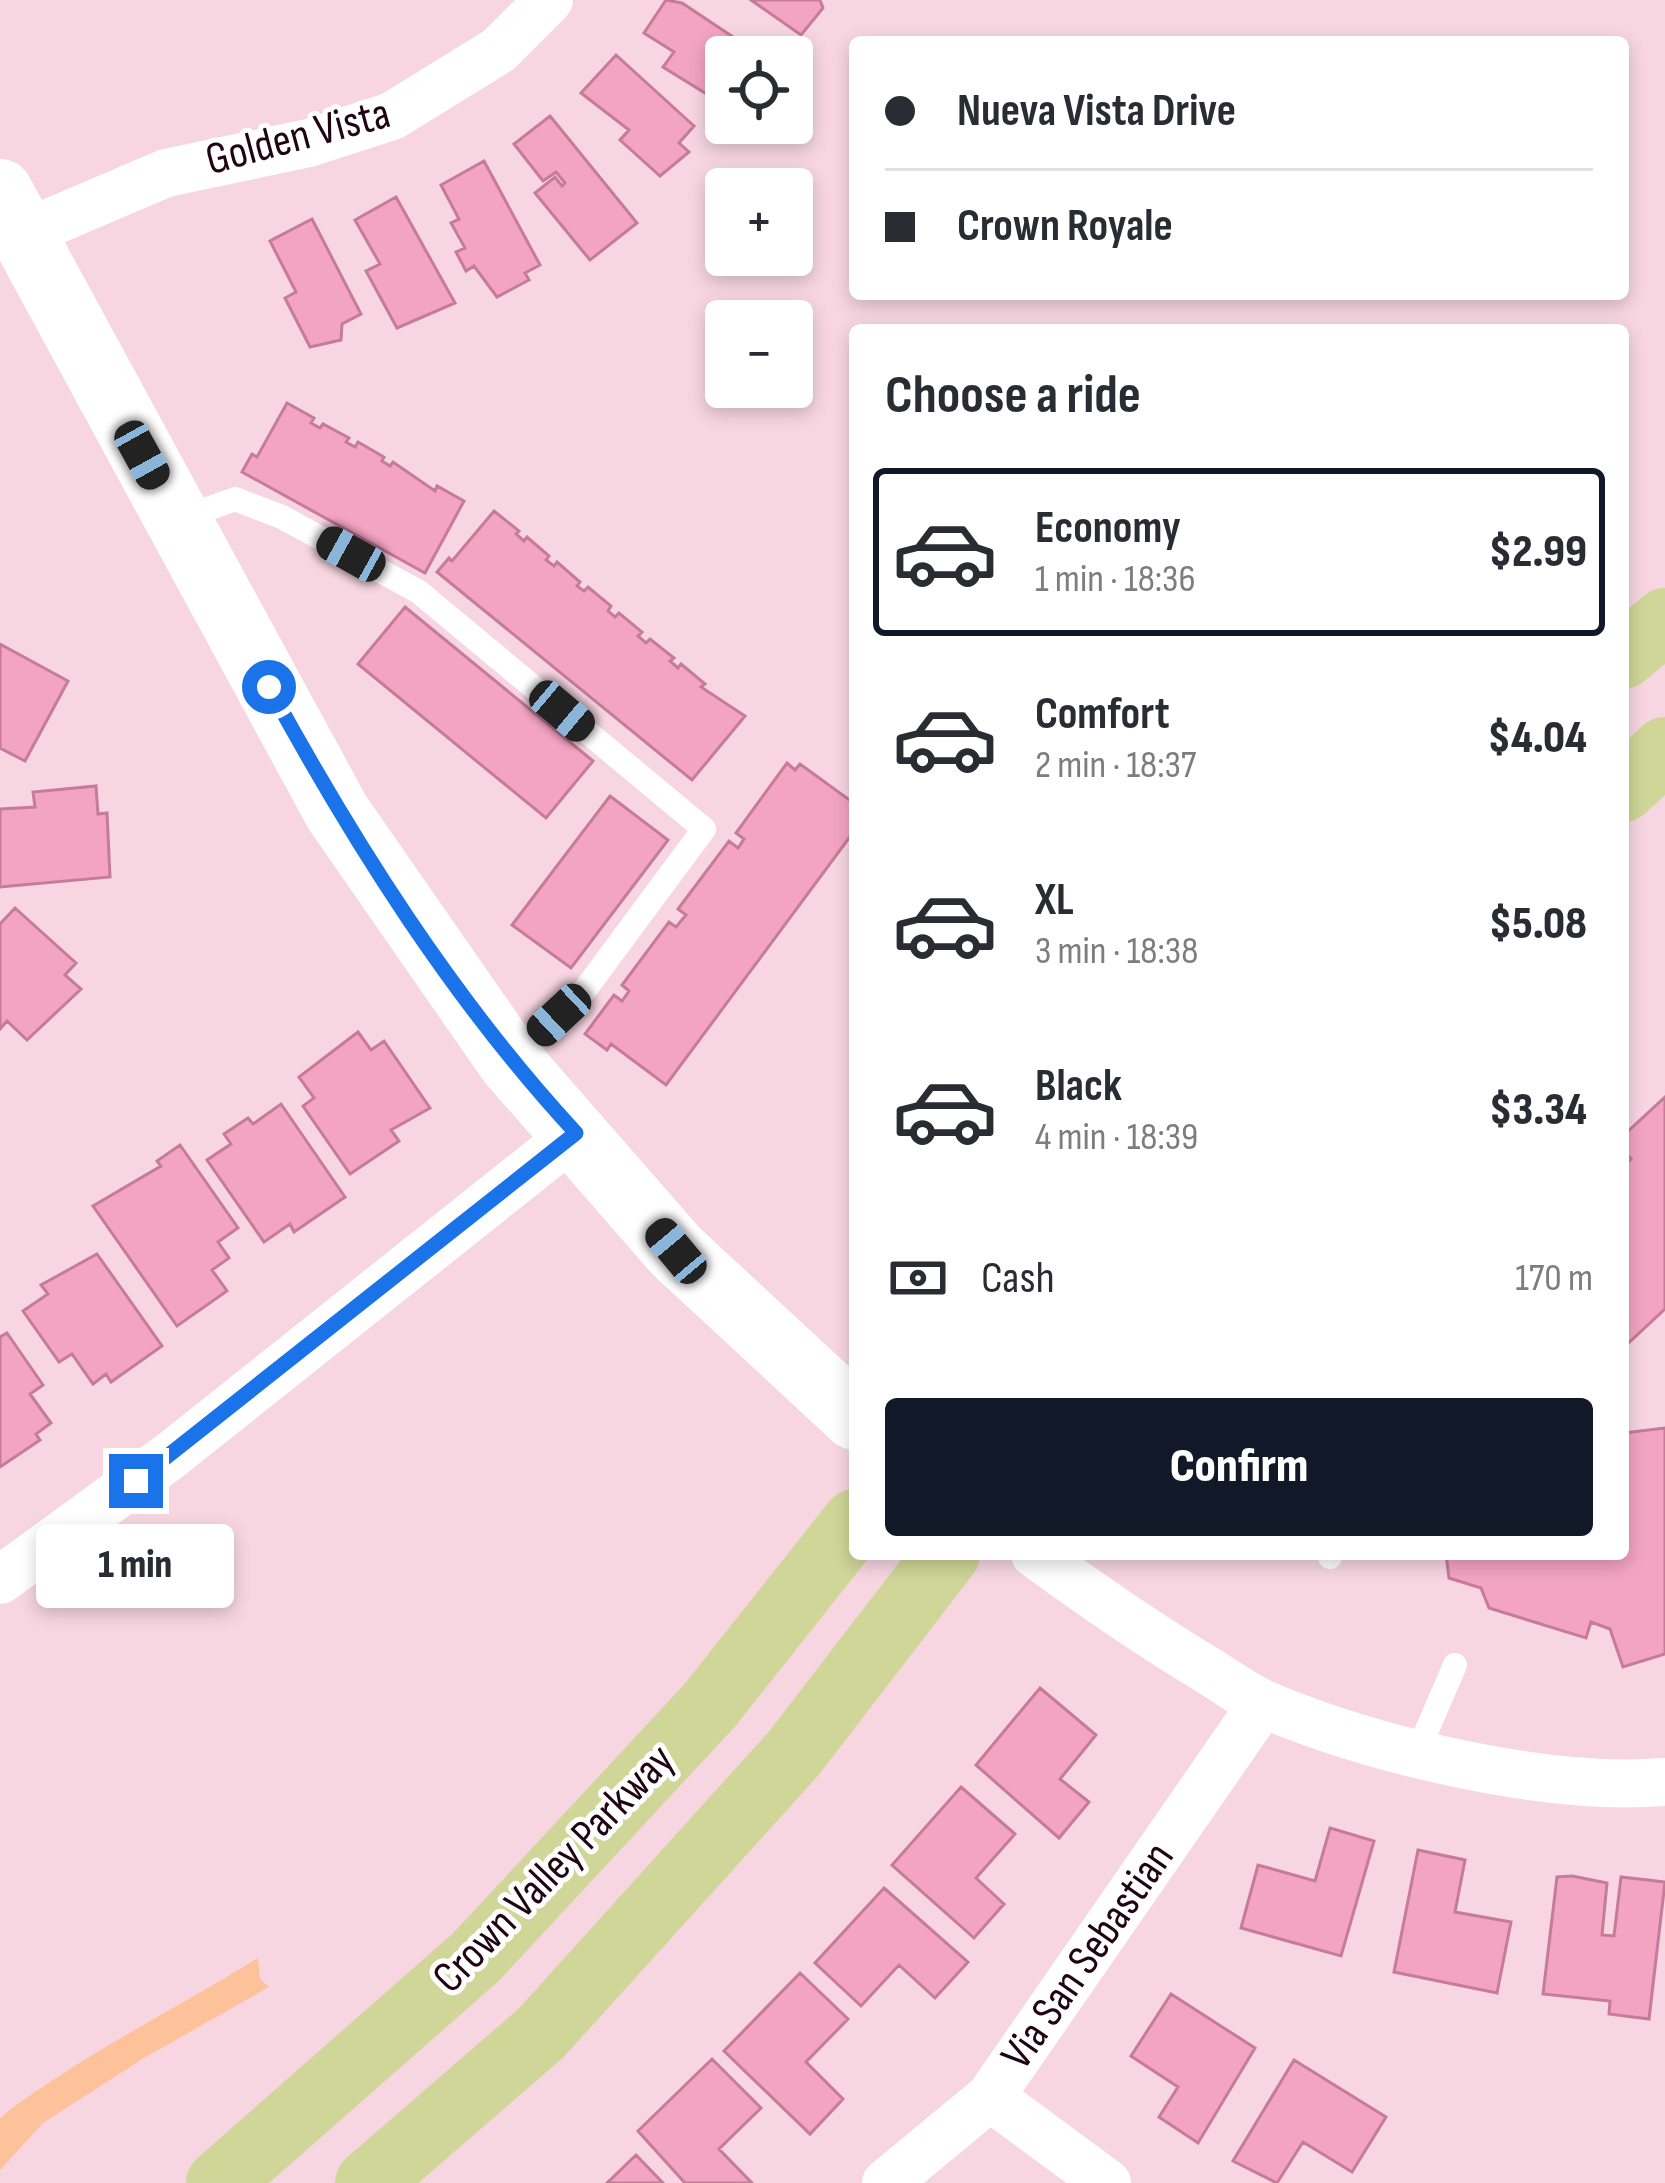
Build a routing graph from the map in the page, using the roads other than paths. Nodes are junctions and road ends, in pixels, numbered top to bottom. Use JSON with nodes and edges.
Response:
{"nodes":[{"id":1,"x":549,"y":0,"type":"edge"},
{"id":2,"x":12,"y":213,"type":"edge"},
{"id":3,"x":178,"y":520,"type":"junction"},
{"id":4,"x":1665,"y":621,"type":"edge"},
{"id":5,"x":1629,"y":651,"type":"edge"},
{"id":6,"x":1665,"y":750,"type":"edge"},
{"id":7,"x":1629,"y":783,"type":"edge"},
{"id":8,"x":510,"y":1061,"type":"junction"},
{"id":9,"x":576,"y":1133,"type":"junction"},
{"id":10,"x":849,"y":1411,"type":"edge"},
{"id":11,"x":849,"y":1530,"type":"edge"},
{"id":12,"x":942,"y":1560,"type":"edge"},
{"id":13,"x":1044,"y":1560,"type":"edge"},
{"id":14,"x":0,"y":1580,"type":"edge"},
{"id":15,"x":1456,"y":1665,"type":"dead end"},
{"id":16,"x":1262,"y":1704,"type":"junction"},
{"id":17,"x":1417,"y":1754,"type":"junction"},
{"id":18,"x":1665,"y":1783,"type":"edge"},
{"id":19,"x":990,"y":2097,"type":"junction"},
{"id":20,"x":219,"y":2183,"type":"edge"},
{"id":21,"x":368,"y":2183,"type":"edge"},
{"id":22,"x":886,"y":2183,"type":"edge"},
{"id":23,"x":1107,"y":2183,"type":"edge"}],
"edges":[{"from":1,"to":2,"type":"street","name":"Golden Vista"},
{"from":2,"to":3,"type":"street"},
{"from":3,"to":8,"type":"street"},
{"from":3,"to":8,"type":"lane"},
{"from":4,"to":5,"type":"main road"},
{"from":6,"to":7,"type":"main road"},
{"from":8,"to":9,"type":"street"},
{"from":9,"to":10,"type":"street"},
{"from":9,"to":14,"type":"street"},
{"from":11,"to":20,"type":"main road","name":"Crown Valley Parkway"},
{"from":12,"to":21,"type":"main road","name":"Crown Valley Parkway"},
{"from":13,"to":16,"type":"street"},
{"from":15,"to":17,"type":"lane"},
{"from":16,"to":17,"type":"street"},
{"from":16,"to":19,"type":"street","name":"Via San Sebastian"},
{"from":17,"to":18,"type":"street"},
{"from":19,"to":22,"type":"street","name":"Via San Sebastian"},
{"from":19,"to":23,"type":"street"}]}
